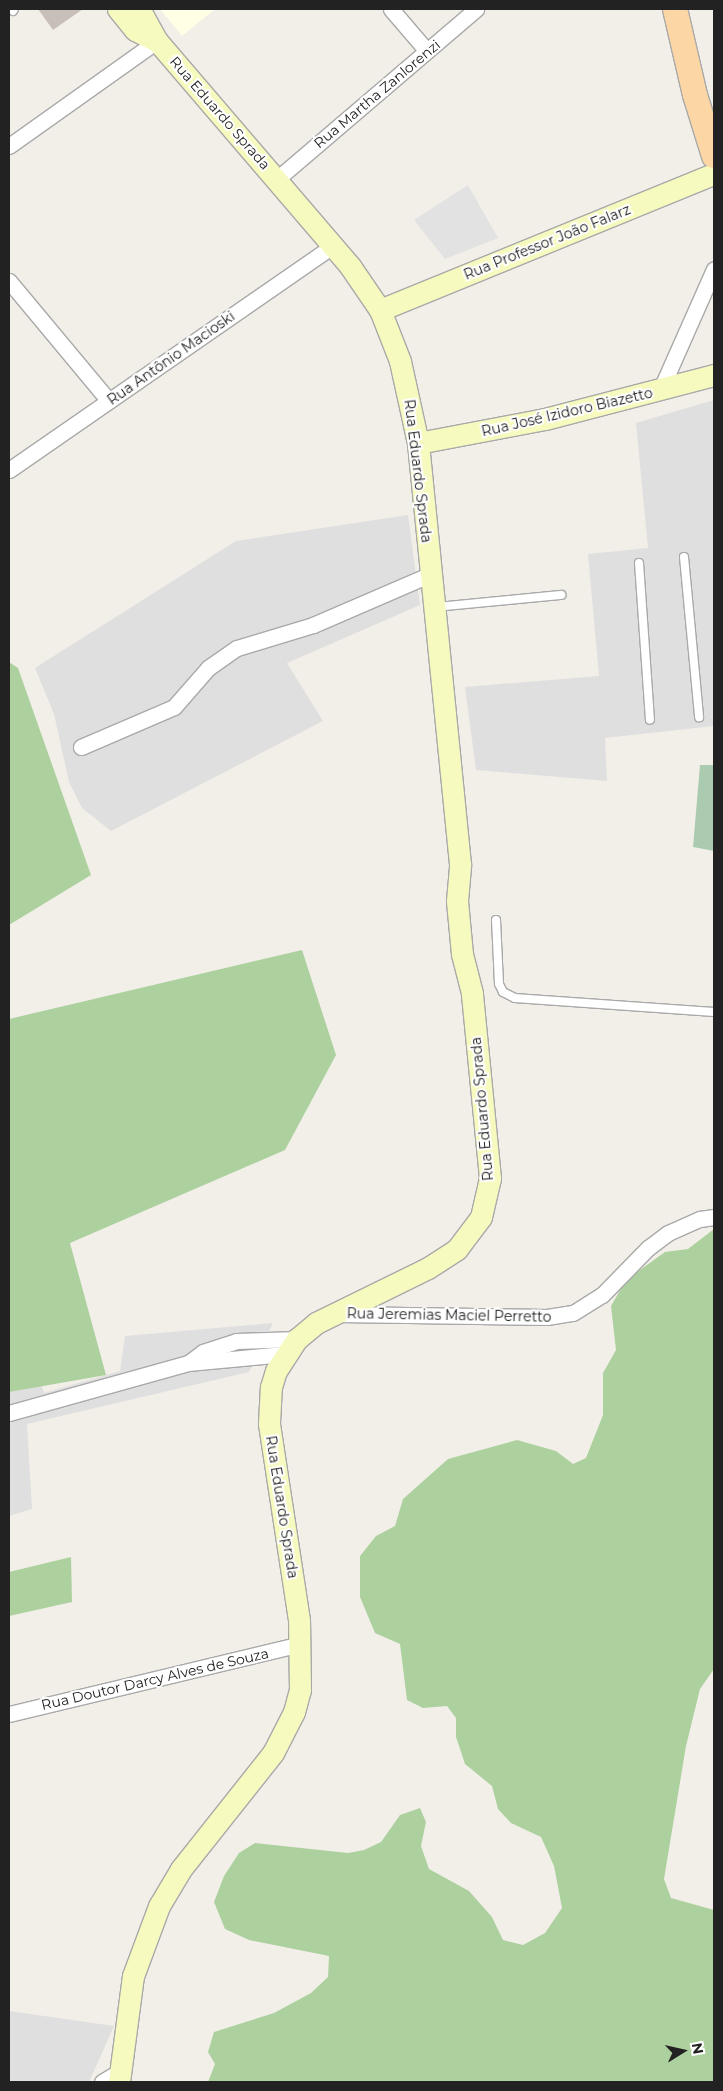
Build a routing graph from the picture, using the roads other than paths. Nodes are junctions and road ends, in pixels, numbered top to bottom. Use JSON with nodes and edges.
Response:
{"nodes":[{"id":1,"x":118,"y":9,"type":"edge"},
{"id":2,"x":139,"y":9,"type":"edge"},
{"id":3,"x":390,"y":9,"type":"edge"},
{"id":4,"x":476,"y":9,"type":"edge"},
{"id":5,"x":675,"y":9,"type":"edge"},
{"id":6,"x":158,"y":41,"type":"junction"},
{"id":7,"x":427,"y":51,"type":"junction"},
{"id":8,"x":9,"y":146,"type":"edge"},
{"id":9,"x":714,"y":156,"type":"edge"},
{"id":10,"x":714,"y":174,"type":"edge"},
{"id":11,"x":277,"y":179,"type":"junction"},
{"id":12,"x":334,"y":245,"type":"junction"},
{"id":13,"x":714,"y":269,"type":"edge"},
{"id":14,"x":9,"y":281,"type":"edge"},
{"id":15,"x":380,"y":310,"type":"junction"},
{"id":16,"x":714,"y":375,"type":"edge"},
{"id":17,"x":660,"y":391,"type":"junction"},
{"id":18,"x":109,"y":401,"type":"junction"},
{"id":19,"x":418,"y":443,"type":"junction"},
{"id":20,"x":9,"y":470,"type":"edge"},
{"id":21,"x":684,"y":557,"type":"dead end"},
{"id":22,"x":639,"y":563,"type":"dead end"},
{"id":23,"x":430,"y":574,"type":"junction"},
{"id":24,"x":562,"y":595,"type":"dead end"},
{"id":25,"x":434,"y":607,"type":"junction"},
{"id":26,"x":699,"y":717,"type":"dead end"},
{"id":27,"x":650,"y":720,"type":"dead end"},
{"id":28,"x":81,"y":747,"type":"dead end"},
{"id":29,"x":496,"y":920,"type":"dead end"},
{"id":30,"x":714,"y":1012,"type":"edge"},
{"id":31,"x":714,"y":1217,"type":"edge"},
{"id":32,"x":330,"y":1314,"type":"junction"},
{"id":33,"x":291,"y":1347,"type":"junction"},
{"id":34,"x":9,"y":1413,"type":"edge"},
{"id":35,"x":301,"y":1644,"type":"junction"},
{"id":36,"x":9,"y":1714,"type":"edge"},
{"id":37,"x":120,"y":2076,"type":"edge"},
{"id":38,"x":102,"y":2082,"type":"edge"}],
"edges":[{"from":1,"to":6,"type":"main road","name":"Rua Eduardo Sprada"},
{"from":2,"to":6,"type":"main road","name":"Rua Eduardo Sprada"},
{"from":3,"to":7,"type":"street"},
{"from":4,"to":7,"type":"street","name":"Rua Martha Zanlorenzi"},
{"from":5,"to":9,"type":"main road"},
{"from":6,"to":8,"type":"street"},
{"from":6,"to":11,"type":"main road","name":"Rua Eduardo Sprada"},
{"from":7,"to":11,"type":"street","name":"Rua Martha Zanlorenzi"},
{"from":10,"to":15,"type":"main road","name":"Rua Professor João Falarz"},
{"from":11,"to":12,"type":"main road","name":"Rua Eduardo Sprada"},
{"from":12,"to":15,"type":"main road","name":"Rua Eduardo Sprada"},
{"from":12,"to":18,"type":"street","name":"Rua Antônio Macioski"},
{"from":13,"to":17,"type":"street"},
{"from":14,"to":18,"type":"street"},
{"from":15,"to":19,"type":"main road","name":"Rua Eduardo Sprada"},
{"from":16,"to":17,"type":"main road","name":"Rua José Izidoro Biazetto"},
{"from":17,"to":19,"type":"main road","name":"Rua José Izidoro Biazetto"},
{"from":18,"to":20,"type":"street","name":"Rua Antônio Macioski"},
{"from":19,"to":23,"type":"main road","name":"Rua Eduardo Sprada"},
{"from":21,"to":26,"type":"lane"},
{"from":22,"to":27,"type":"lane"},
{"from":23,"to":25,"type":"main road","name":"Rua Eduardo Sprada"},
{"from":23,"to":28,"type":"street"},
{"from":24,"to":25,"type":"lane"},
{"from":25,"to":32,"type":"main road","name":"Rua Eduardo Sprada"},
{"from":29,"to":30,"type":"lane"},
{"from":31,"to":32,"type":"street","name":"Rua Jeremias Maciel Perretto"},
{"from":32,"to":33,"type":"main road","name":"Rua Eduardo Sprada"},
{"from":33,"to":34,"type":"street"},
{"from":33,"to":35,"type":"main road","name":"Rua Eduardo Sprada"},
{"from":35,"to":36,"type":"street","name":"Rua Doutor Darcy Alves de Souza"},
{"from":35,"to":37,"type":"main road","name":"Rua Eduardo Sprada"},
{"from":37,"to":38,"type":"street"}]}
